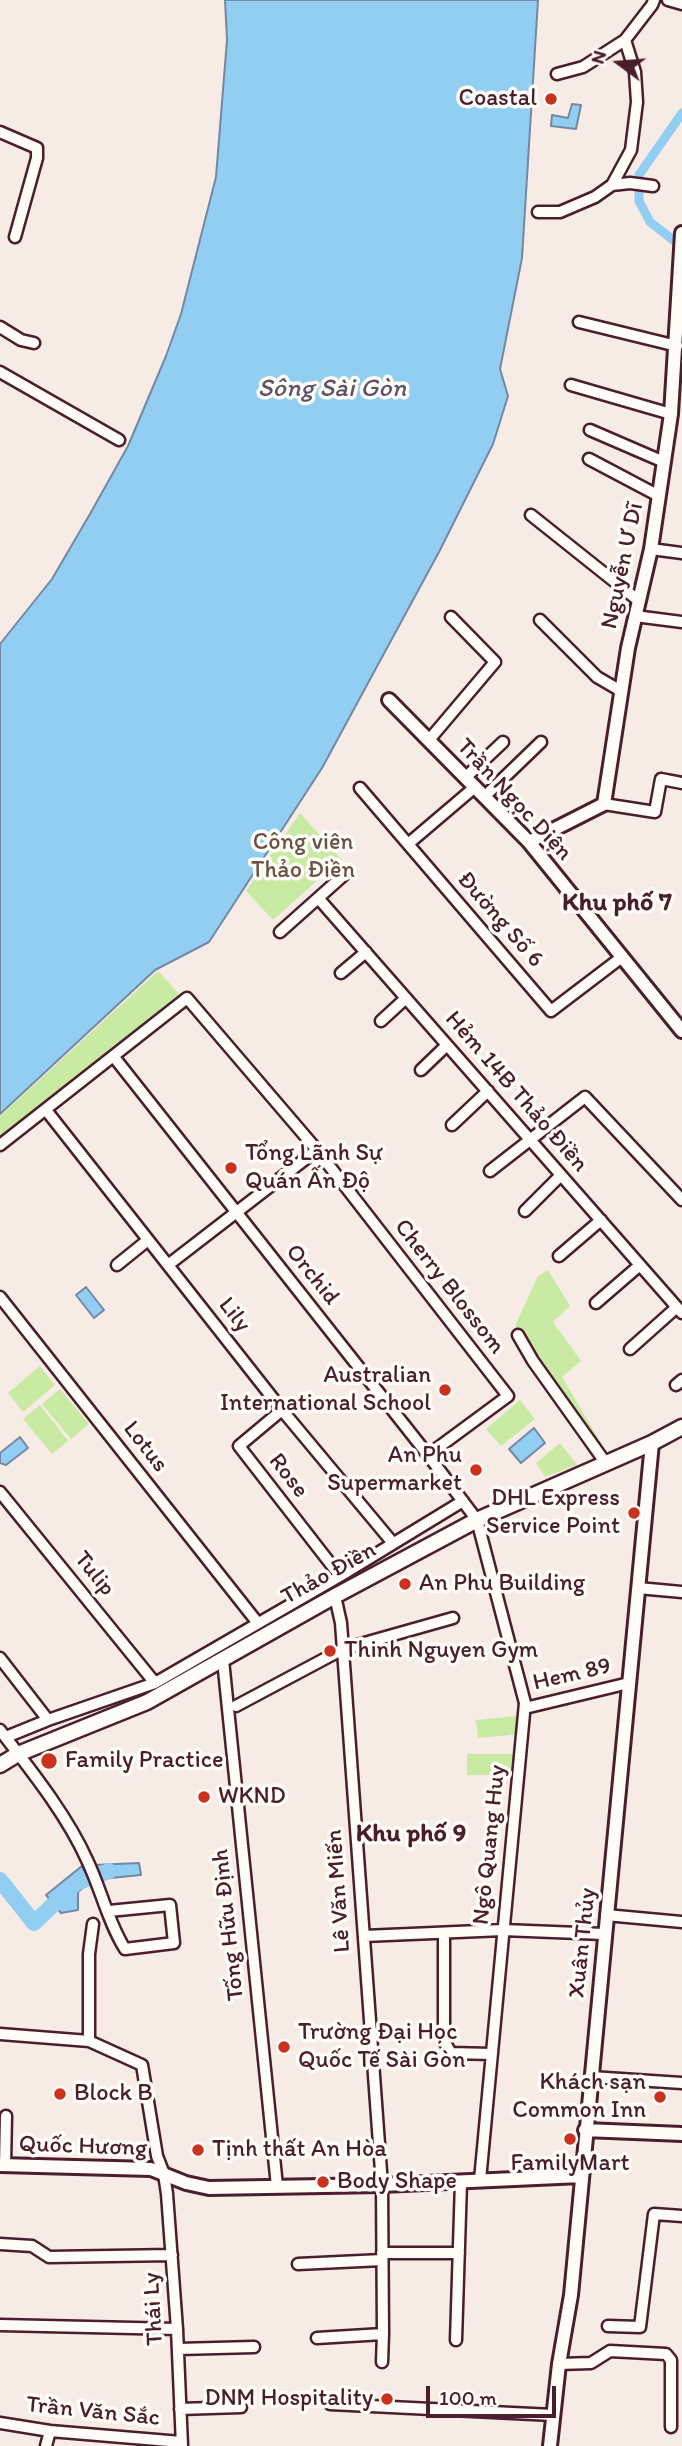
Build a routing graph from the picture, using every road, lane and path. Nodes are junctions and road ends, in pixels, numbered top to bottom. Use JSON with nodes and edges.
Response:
{"nodes":[{"id":1,"x":654,"y":0,"type":"edge"},
{"id":2,"x":668,"y":0,"type":"edge"},
{"id":3,"x":682,"y":4,"type":"edge"},
{"id":4,"x":625,"y":40,"type":"junction"},
{"id":5,"x":557,"y":74,"type":"dead end"},
{"id":6,"x":0,"y":132,"type":"edge"},
{"id":7,"x":612,"y":186,"type":"junction"},
{"id":8,"x":653,"y":186,"type":"dead end"},
{"id":9,"x":538,"y":212,"type":"dead end"},
{"id":10,"x":682,"y":233,"type":"edge"},
{"id":11,"x":15,"y":237,"type":"dead end"},
{"id":12,"x":681,"y":251,"type":"edge"},
{"id":13,"x":579,"y":322,"type":"dead end"},
{"id":14,"x":0,"y":327,"type":"edge"},
{"id":15,"x":34,"y":343,"type":"dead end"},
{"id":16,"x":677,"y":346,"type":"junction"},
{"id":17,"x":0,"y":372,"type":"edge"},
{"id":18,"x":571,"y":385,"type":"dead end"},
{"id":19,"x":671,"y":414,"type":"junction"},
{"id":20,"x":590,"y":430,"type":"dead end"},
{"id":21,"x":119,"y":440,"type":"dead end"},
{"id":22,"x":589,"y":459,"type":"dead end"},
{"id":23,"x":664,"y":462,"type":"junction"},
{"id":24,"x":659,"y":496,"type":"junction"},
{"id":25,"x":531,"y":514,"type":"dead end"},
{"id":26,"x":651,"y":549,"type":"junction"},
{"id":27,"x":682,"y":553,"type":"edge"},
{"id":28,"x":639,"y":601,"type":"junction"},
{"id":29,"x":635,"y":615,"type":"junction"},
{"id":30,"x":451,"y":617,"type":"dead end"},
{"id":31,"x":540,"y":620,"type":"dead end"},
{"id":32,"x":682,"y":622,"type":"edge"},
{"id":33,"x":621,"y":691,"type":"junction"},
{"id":34,"x":389,"y":701,"type":"dead end"},
{"id":35,"x":429,"y":740,"type":"junction"},
{"id":36,"x":503,"y":742,"type":"dead end"},
{"id":37,"x":541,"y":743,"type":"dead end"},
{"id":38,"x":466,"y":776,"type":"junction"},
{"id":39,"x":682,"y":783,"type":"edge"},
{"id":40,"x":360,"y":788,"type":"dead end"},
{"id":41,"x":479,"y":792,"type":"junction"},
{"id":42,"x":604,"y":804,"type":"junction"},
{"id":43,"x":529,"y":842,"type":"junction"},
{"id":44,"x":408,"y":844,"type":"junction"},
{"id":45,"x":345,"y":874,"type":"dead end"},
{"id":46,"x":318,"y":899,"type":"junction"},
{"id":47,"x":280,"y":932,"type":"dead end"},
{"id":48,"x":366,"y":952,"type":"junction"},
{"id":49,"x":622,"y":957,"type":"junction"},
{"id":50,"x":341,"y":973,"type":"dead end"},
{"id":51,"x":406,"y":998,"type":"junction"},
{"id":52,"x":381,"y":1021,"type":"dead end"},
{"id":53,"x":682,"y":1031,"type":"edge"},
{"id":54,"x":447,"y":1045,"type":"junction"},
{"id":55,"x":114,"y":1057,"type":"junction"},
{"id":56,"x":421,"y":1070,"type":"dead end"},
{"id":57,"x":488,"y":1091,"type":"junction"},
{"id":58,"x":46,"y":1110,"type":"junction"},
{"id":59,"x":452,"y":1125,"type":"dead end"},
{"id":60,"x":530,"y":1140,"type":"junction"},
{"id":61,"x":0,"y":1145,"type":"edge"},
{"id":62,"x":317,"y":1150,"type":"junction"},
{"id":63,"x":490,"y":1171,"type":"dead end"},
{"id":64,"x":561,"y":1175,"type":"junction"},
{"id":65,"x":682,"y":1200,"type":"edge"},
{"id":66,"x":525,"y":1211,"type":"dead end"},
{"id":67,"x":235,"y":1213,"type":"junction"},
{"id":68,"x":601,"y":1220,"type":"junction"},
{"id":69,"x":148,"y":1240,"type":"junction"},
{"id":70,"x":559,"y":1256,"type":"dead end"},
{"id":71,"x":117,"y":1265,"type":"dead end"},
{"id":72,"x":168,"y":1265,"type":"junction"},
{"id":73,"x":640,"y":1265,"type":"junction"},
{"id":74,"x":0,"y":1297,"type":"edge"},
{"id":75,"x":596,"y":1303,"type":"dead end"},
{"id":76,"x":680,"y":1310,"type":"edge"},
{"id":77,"x":518,"y":1335,"type":"dead end"},
{"id":78,"x":630,"y":1349,"type":"dead end"},
{"id":79,"x":282,"y":1410,"type":"junction"},
{"id":80,"x":682,"y":1427,"type":"edge"},
{"id":81,"x":652,"y":1443,"type":"junction"},
{"id":82,"x":428,"y":1455,"type":"junction"},
{"id":83,"x":604,"y":1462,"type":"junction"},
{"id":84,"x":0,"y":1492,"type":"edge"},
{"id":85,"x":463,"y":1501,"type":"junction"},
{"id":86,"x":477,"y":1520,"type":"junction"},
{"id":87,"x":392,"y":1542,"type":"junction"},
{"id":88,"x":340,"y":1576,"type":"junction"},
{"id":89,"x":638,"y":1588,"type":"junction"},
{"id":90,"x":682,"y":1591,"type":"edge"},
{"id":91,"x":335,"y":1596,"type":"junction"},
{"id":92,"x":453,"y":1618,"type":"dead end"},
{"id":93,"x":257,"y":1622,"type":"junction"},
{"id":94,"x":343,"y":1648,"type":"junction"},
{"id":95,"x":0,"y":1658,"type":"edge"},
{"id":96,"x":223,"y":1660,"type":"junction"},
{"id":97,"x":155,"y":1683,"type":"junction"},
{"id":98,"x":629,"y":1683,"type":"junction"},
{"id":99,"x":236,"y":1706,"type":"dead end"},
{"id":100,"x":525,"y":1708,"type":"junction"},
{"id":101,"x":48,"y":1720,"type":"junction"},
{"id":102,"x":3,"y":1734,"type":"edge"},
{"id":103,"x":18,"y":1754,"type":"junction"},
{"id":104,"x":0,"y":1765,"type":"edge"},
{"id":105,"x":109,"y":1911,"type":"junction"},
{"id":106,"x":606,"y":1915,"type":"junction"},
{"id":107,"x":682,"y":1922,"type":"edge"},
{"id":108,"x":93,"y":1924,"type":"dead end"},
{"id":109,"x":503,"y":1930,"type":"junction"},
{"id":110,"x":443,"y":1933,"type":"junction"},
{"id":111,"x":604,"y":1934,"type":"junction"},
{"id":112,"x":364,"y":1936,"type":"junction"},
{"id":113,"x":0,"y":2034,"type":"edge"},
{"id":114,"x":89,"y":2041,"type":"junction"},
{"id":115,"x":492,"y":2054,"type":"junction"},
{"id":116,"x":591,"y":2077,"type":"junction"},
{"id":117,"x":682,"y":2083,"type":"edge"},
{"id":118,"x":6,"y":2116,"type":"dead end"},
{"id":119,"x":585,"y":2130,"type":"junction"},
{"id":120,"x":682,"y":2134,"type":"edge"},
{"id":121,"x":2,"y":2165,"type":"edge"},
{"id":122,"x":164,"y":2174,"type":"junction"},
{"id":123,"x":581,"y":2176,"type":"junction"},
{"id":124,"x":480,"y":2180,"type":"junction"},
{"id":125,"x":461,"y":2182,"type":"junction"},
{"id":126,"x":382,"y":2185,"type":"junction"},
{"id":127,"x":277,"y":2186,"type":"junction"},
{"id":128,"x":682,"y":2216,"type":"edge"},
{"id":129,"x":0,"y":2244,"type":"edge"},
{"id":130,"x":459,"y":2253,"type":"junction"},
{"id":131,"x":172,"y":2255,"type":"junction"},
{"id":132,"x":382,"y":2256,"type":"junction"},
{"id":133,"x":298,"y":2264,"type":"dead end"},
{"id":134,"x":0,"y":2325,"type":"edge"},
{"id":135,"x":608,"y":2326,"type":"dead end"},
{"id":136,"x":177,"y":2329,"type":"junction"},
{"id":137,"x":383,"y":2334,"type":"junction"},
{"id":138,"x":317,"y":2338,"type":"dead end"},
{"id":139,"x":456,"y":2340,"type":"dead end"},
{"id":140,"x":254,"y":2347,"type":"dead end"},
{"id":141,"x":178,"y":2349,"type":"junction"},
{"id":142,"x":383,"y":2362,"type":"dead end"},
{"id":143,"x":559,"y":2364,"type":"junction"},
{"id":144,"x":330,"y":2404,"type":"dead end"},
{"id":145,"x":241,"y":2407,"type":"dead end"},
{"id":146,"x":180,"y":2409,"type":"junction"},
{"id":147,"x":553,"y":2415,"type":"junction"},
{"id":148,"x":0,"y":2423,"type":"edge"},
{"id":149,"x":671,"y":2427,"type":"dead end"},
{"id":150,"x":50,"y":2431,"type":"junction"},
{"id":151,"x":181,"y":2444,"type":"edge"},
{"id":152,"x":46,"y":2446,"type":"edge"},
{"id":153,"x":550,"y":2446,"type":"edge"}],
"edges":[{"from":1,"to":4,"type":"street"},
{"from":2,"to":3,"type":"street"},
{"from":4,"to":5,"type":"street"},
{"from":4,"to":7,"type":"street"},
{"from":6,"to":11,"type":"street"},
{"from":7,"to":8,"type":"street"},
{"from":7,"to":9,"type":"street"},
{"from":10,"to":12,"type":"street","name":"Nguyễn Ư Dĩ"},
{"from":12,"to":16,"type":"street","name":"Nguyễn Ư Dĩ"},
{"from":13,"to":16,"type":"street"},
{"from":14,"to":15,"type":"street"},
{"from":16,"to":19,"type":"street","name":"Nguyễn Ư Dĩ"},
{"from":17,"to":21,"type":"street"},
{"from":18,"to":19,"type":"street"},
{"from":19,"to":23,"type":"street","name":"Nguyễn Ư Dĩ"},
{"from":20,"to":23,"type":"street"},
{"from":22,"to":24,"type":"street"},
{"from":23,"to":24,"type":"street","name":"Nguyễn Ư Dĩ"},
{"from":24,"to":26,"type":"street","name":"Nguyễn Ư Dĩ"},
{"from":25,"to":28,"type":"street"},
{"from":26,"to":27,"type":"street"},
{"from":26,"to":28,"type":"street","name":"Nguyễn Ư Dĩ"},
{"from":28,"to":29,"type":"street","name":"Nguyễn Ư Dĩ"},
{"from":29,"to":32,"type":"street"},
{"from":29,"to":33,"type":"street","name":"Nguyễn Ư Dĩ"},
{"from":30,"to":35,"type":"street"},
{"from":31,"to":33,"type":"street"},
{"from":33,"to":42,"type":"street","name":"Nguyễn Ư Dĩ"},
{"from":34,"to":35,"type":"street","name":"Trần Ngọc Diện"},
{"from":35,"to":38,"type":"street","name":"Trần Ngọc Diện"},
{"from":36,"to":38,"type":"street"},
{"from":37,"to":41,"type":"street"},
{"from":38,"to":41,"type":"street","name":"Trần Ngọc Diện"},
{"from":39,"to":42,"type":"street"},
{"from":40,"to":44,"type":"street","name":"Đường Số 6"},
{"from":41,"to":43,"type":"street","name":"Trần Ngọc Diện"},
{"from":41,"to":44,"type":"street"},
{"from":42,"to":43,"type":"street"},
{"from":43,"to":49,"type":"street","name":"Trần Ngọc Diện"},
{"from":44,"to":49,"type":"street","name":"Đường Số 6"},
{"from":45,"to":46,"type":"street"},
{"from":46,"to":47,"type":"street"},
{"from":46,"to":48,"type":"street","name":"Hẻm 14B Thảo Điền"},
{"from":48,"to":50,"type":"street"},
{"from":48,"to":51,"type":"street","name":"Hẻm 14B Thảo Điền"},
{"from":49,"to":53,"type":"street","name":"Trần Ngọc Diện"},
{"from":51,"to":52,"type":"street"},
{"from":51,"to":54,"type":"street","name":"Hẻm 14B Thảo Điền"},
{"from":54,"to":56,"type":"street"},
{"from":54,"to":57,"type":"street","name":"Hẻm 14B Thảo Điền"},
{"from":55,"to":58,"type":"street"},
{"from":55,"to":62,"type":"street","name":"Cherry Blossom"},
{"from":55,"to":67,"type":"street","name":"Orchid"},
{"from":57,"to":59,"type":"street"},
{"from":57,"to":60,"type":"street","name":"Hẻm 14B Thảo Điền"},
{"from":58,"to":61,"type":"street"},
{"from":58,"to":69,"type":"street","name":"Lily"},
{"from":60,"to":63,"type":"street"},
{"from":60,"to":64,"type":"street","name":"Hẻm 14B Thảo Điền"},
{"from":60,"to":65,"type":"street"},
{"from":62,"to":67,"type":"street"},
{"from":62,"to":82,"type":"street","name":"Cherry Blossom"},
{"from":64,"to":66,"type":"street"},
{"from":64,"to":68,"type":"street","name":"Hẻm 14B Thảo Điền"},
{"from":67,"to":72,"type":"street"},
{"from":67,"to":82,"type":"street","name":"Orchid"},
{"from":68,"to":70,"type":"street"},
{"from":68,"to":73,"type":"street","name":"Hẻm 14B Thảo Điền"},
{"from":69,"to":71,"type":"street"},
{"from":69,"to":72,"type":"street","name":"Lily"},
{"from":72,"to":79,"type":"street","name":"Lily"},
{"from":73,"to":75,"type":"street"},
{"from":73,"to":76,"type":"street","name":"Hẻm 14B Thảo Điền"},
{"from":74,"to":93,"type":"street","name":"Lotus"},
{"from":76,"to":78,"type":"street"},
{"from":77,"to":83,"type":"street"},
{"from":79,"to":87,"type":"street","name":"Lily"},
{"from":79,"to":88,"type":"street","name":"Rose"},
{"from":80,"to":81,"type":"main road","name":"Thảo Điền"},
{"from":81,"to":83,"type":"main road","name":"Thảo Điền"},
{"from":81,"to":89,"type":"street","name":"Xuân Thủy"},
{"from":82,"to":85,"type":"street","name":"Orchid"},
{"from":83,"to":86,"type":"main road","name":"Thảo Điền"},
{"from":84,"to":97,"type":"street","name":"Tulip"},
{"from":85,"to":86,"type":"street","name":"Orchid"},
{"from":85,"to":87,"type":"street"},
{"from":86,"to":91,"type":"main road","name":"Thảo Điền"},
{"from":86,"to":100,"type":"street","name":"Ngô Quang Huy"},
{"from":87,"to":88,"type":"street"},
{"from":88,"to":93,"type":"street"},
{"from":89,"to":90,"type":"street"},
{"from":89,"to":98,"type":"street","name":"Xuân Thủy"},
{"from":91,"to":94,"type":"street","name":"Lê Văn Miến"},
{"from":91,"to":96,"type":"main road","name":"Thảo Điền"},
{"from":92,"to":94,"type":"street"},
{"from":93,"to":97,"type":"street"},
{"from":94,"to":99,"type":"street"},
{"from":94,"to":112,"type":"street","name":"Lê Văn Miến"},
{"from":95,"to":101,"type":"street"},
{"from":96,"to":103,"type":"main road","name":"Thảo Điền"},
{"from":96,"to":127,"type":"street","name":"Tống Hữu Định"},
{"from":97,"to":101,"type":"street"},
{"from":98,"to":100,"type":"street","name":"Hem 89"},
{"from":98,"to":106,"type":"street","name":"Xuân Thủy"},
{"from":100,"to":109,"type":"street","name":"Ngô Quang Huy"},
{"from":101,"to":102,"type":"street"},
{"from":102,"to":103,"type":"street"},
{"from":103,"to":104,"type":"main road","name":"Thảo Điền"},
{"from":103,"to":105,"type":"street"},
{"from":105,"to":105,"type":"street"},
{"from":106,"to":107,"type":"street"},
{"from":106,"to":111,"type":"street","name":"Xuân Thủy"},
{"from":108,"to":114,"type":"street"},
{"from":109,"to":110,"type":"street"},
{"from":109,"to":111,"type":"street"},
{"from":109,"to":115,"type":"street","name":"Ngô Quang Huy"},
{"from":110,"to":112,"type":"street"},
{"from":110,"to":115,"type":"street"},
{"from":111,"to":116,"type":"street","name":"Xuân Thủy"},
{"from":112,"to":126,"type":"street","name":"Lê Văn Miến"},
{"from":113,"to":114,"type":"street"},
{"from":114,"to":122,"type":"street","name":"Thái Ly"},
{"from":115,"to":124,"type":"street","name":"Ngô Quang Huy"},
{"from":116,"to":117,"type":"street"},
{"from":116,"to":119,"type":"street","name":"Xuân Thủy"},
{"from":118,"to":121,"type":"street"},
{"from":119,"to":120,"type":"street"},
{"from":119,"to":123,"type":"street","name":"Xuân Thủy"},
{"from":121,"to":122,"type":"street","name":"Quốc Hương"},
{"from":122,"to":127,"type":"street","name":"Quốc Hương"},
{"from":122,"to":131,"type":"street","name":"Thái Ly"},
{"from":123,"to":124,"type":"street","name":"Quốc Hương"},
{"from":123,"to":143,"type":"street","name":"Xuân Thủy"},
{"from":124,"to":125,"type":"street","name":"Quốc Hương"},
{"from":125,"to":126,"type":"street","name":"Quốc Hương"},
{"from":125,"to":130,"type":"street"},
{"from":126,"to":127,"type":"street","name":"Quốc Hương"},
{"from":126,"to":132,"type":"street","name":"Lê Văn Miến"},
{"from":128,"to":135,"type":"street"},
{"from":129,"to":131,"type":"street"},
{"from":130,"to":132,"type":"street"},
{"from":130,"to":139,"type":"street"},
{"from":131,"to":136,"type":"street","name":"Thái Ly"},
{"from":132,"to":133,"type":"street"},
{"from":132,"to":137,"type":"street","name":"Lê Văn Miến"},
{"from":134,"to":136,"type":"street"},
{"from":136,"to":141,"type":"street","name":"Thái Ly"},
{"from":137,"to":138,"type":"street"},
{"from":137,"to":142,"type":"street","name":"Lê Văn Miến"},
{"from":140,"to":141,"type":"street"},
{"from":141,"to":146,"type":"street","name":"Thái Ly"},
{"from":143,"to":147,"type":"street","name":"Xuân Thủy"},
{"from":143,"to":149,"type":"street"},
{"from":144,"to":147,"type":"street"},
{"from":145,"to":146,"type":"street"},
{"from":146,"to":151,"type":"street","name":"Thái Ly"},
{"from":147,"to":153,"type":"street","name":"Xuân Thủy"},
{"from":148,"to":150,"type":"street","name":"Trần Văn Sắc"},
{"from":150,"to":151,"type":"street","name":"Trần Văn Sắc"},
{"from":150,"to":152,"type":"street"}]}
